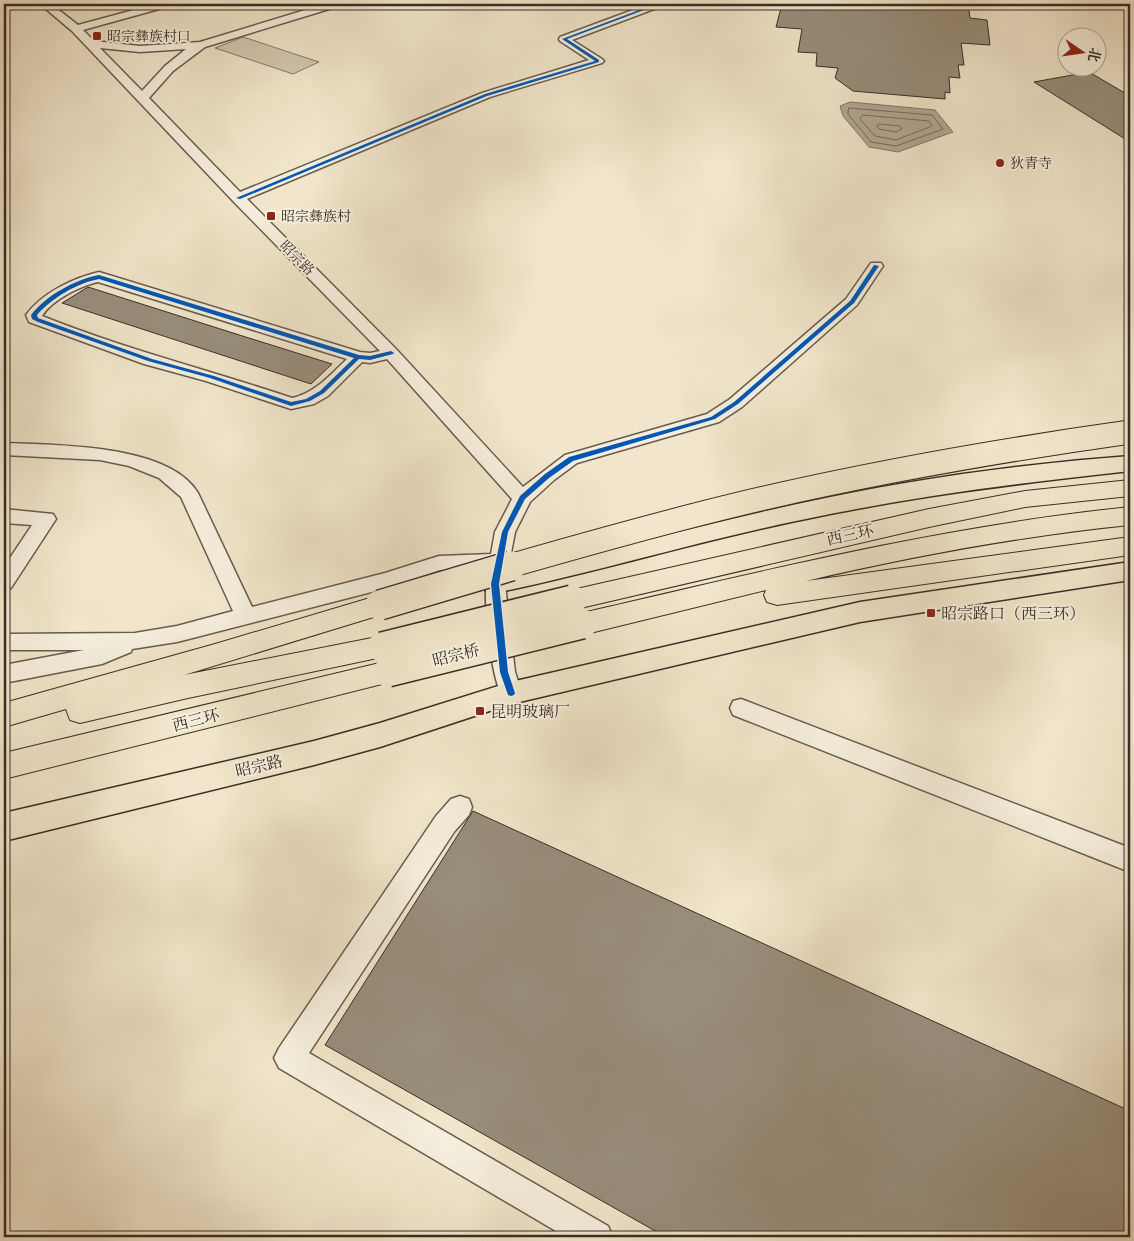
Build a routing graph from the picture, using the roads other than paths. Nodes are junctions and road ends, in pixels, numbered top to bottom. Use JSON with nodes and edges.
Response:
{"nodes":[{"id":1,"x":44,"y":4,"type":"edge"},
{"id":2,"x":166,"y":4,"type":"edge"},
{"id":3,"x":335,"y":4,"type":"edge"},
{"id":4,"x":658,"y":4,"type":"edge"},
{"id":5,"x":76,"y":28,"type":"junction"},
{"id":6,"x":91,"y":44,"type":"junction"},
{"id":7,"x":201,"y":46,"type":"junction"},
{"id":8,"x":143,"y":98,"type":"junction"},
{"id":9,"x":238,"y":198,"type":"junction"},
{"id":10,"x":876,"y":266,"type":"dead end"},
{"id":11,"x":391,"y":353,"type":"junction"},
{"id":12,"x":358,"y":357,"type":"junction"},
{"id":13,"x":1123,"y":434,"type":"edge"},
{"id":14,"x":4,"y":450,"type":"edge"},
{"id":15,"x":1130,"y":463,"type":"edge"},
{"id":16,"x":1130,"y":488,"type":"edge"},
{"id":17,"x":522,"y":498,"type":"junction"},
{"id":18,"x":4,"y":516,"type":"edge"},
{"id":19,"x":1130,"y":516,"type":"edge"},
{"id":20,"x":1130,"y":546,"type":"edge"},
{"id":21,"x":500,"y":561,"type":"junction"},
{"id":22,"x":1130,"y":571,"type":"edge"},
{"id":23,"x":4,"y":583,"type":"edge"},
{"id":24,"x":495,"y":584,"type":"junction"},
{"id":25,"x":577,"y":612,"type":"junction"},
{"id":26,"x":246,"y":616,"type":"junction"},
{"id":27,"x":135,"y":641,"type":"junction"},
{"id":28,"x":4,"y":642,"type":"edge"},
{"id":29,"x":385,"y":660,"type":"junction"},
{"id":30,"x":4,"y":674,"type":"edge"},
{"id":31,"x":510,"y":693,"type":"junction"},
{"id":32,"x":741,"y":708,"type":"dead end"},
{"id":33,"x":4,"y":714,"type":"edge"},
{"id":34,"x":4,"y":728,"type":"edge"},
{"id":35,"x":4,"y":766,"type":"edge"},
{"id":36,"x":460,"y":807,"type":"dead end"},
{"id":37,"x":4,"y":827,"type":"edge"},
{"id":38,"x":1130,"y":847,"type":"edge"},
{"id":39,"x":1104,"y":850,"type":"junction"},
{"id":40,"x":1130,"y":860,"type":"edge"},
{"id":41,"x":597,"y":1237,"type":"edge"}],
"edges":[{"from":1,"to":5,"type":"street","name":"昭宗路"},
{"from":2,"to":5,"type":"street"},
{"from":3,"to":7,"type":"street"},
{"from":4,"to":9,"type":"street"},
{"from":5,"to":6,"type":"street","name":"昭宗路"},
{"from":6,"to":7,"type":"street"},
{"from":6,"to":8,"type":"street","name":"昭宗路"},
{"from":7,"to":8,"type":"street"},
{"from":8,"to":9,"type":"street","name":"昭宗路"},
{"from":9,"to":11,"type":"street","name":"昭宗路"},
{"from":10,"to":17,"type":"street"},
{"from":11,"to":12,"type":"street"},
{"from":11,"to":17,"type":"street","name":"昭宗路"},
{"from":12,"to":12,"type":"street"},
{"from":13,"to":33,"type":"highway","bridge":true},
{"from":14,"to":26,"type":"street"},
{"from":15,"to":24,"type":"main road"},
{"from":16,"to":25,"type":"highway","name":"西三环"},
{"from":17,"to":21,"type":"street"},
{"from":18,"to":23,"type":"street"},
{"from":19,"to":25,"type":"highway","name":"西三环"},
{"from":20,"to":25,"type":"highway"},
{"from":21,"to":24,"type":"street"},
{"from":21,"to":26,"type":"street"},
{"from":22,"to":31,"type":"main road","name":"昭宗路"},
{"from":24,"to":31,"type":"street"},
{"from":25,"to":29,"type":"highway","name":"昭宗桥","bridge":true},
{"from":26,"to":27,"type":"street"},
{"from":27,"to":28,"type":"street"},
{"from":27,"to":30,"type":"street"},
{"from":29,"to":34,"type":"highway","name":"西三环"},
{"from":29,"to":35,"type":"highway","name":"西三环"},
{"from":31,"to":37,"type":"main road","name":"昭宗路"},
{"from":32,"to":39,"type":"street"},
{"from":36,"to":41,"type":"street"},
{"from":38,"to":39,"type":"street"},
{"from":39,"to":40,"type":"street"}]}
